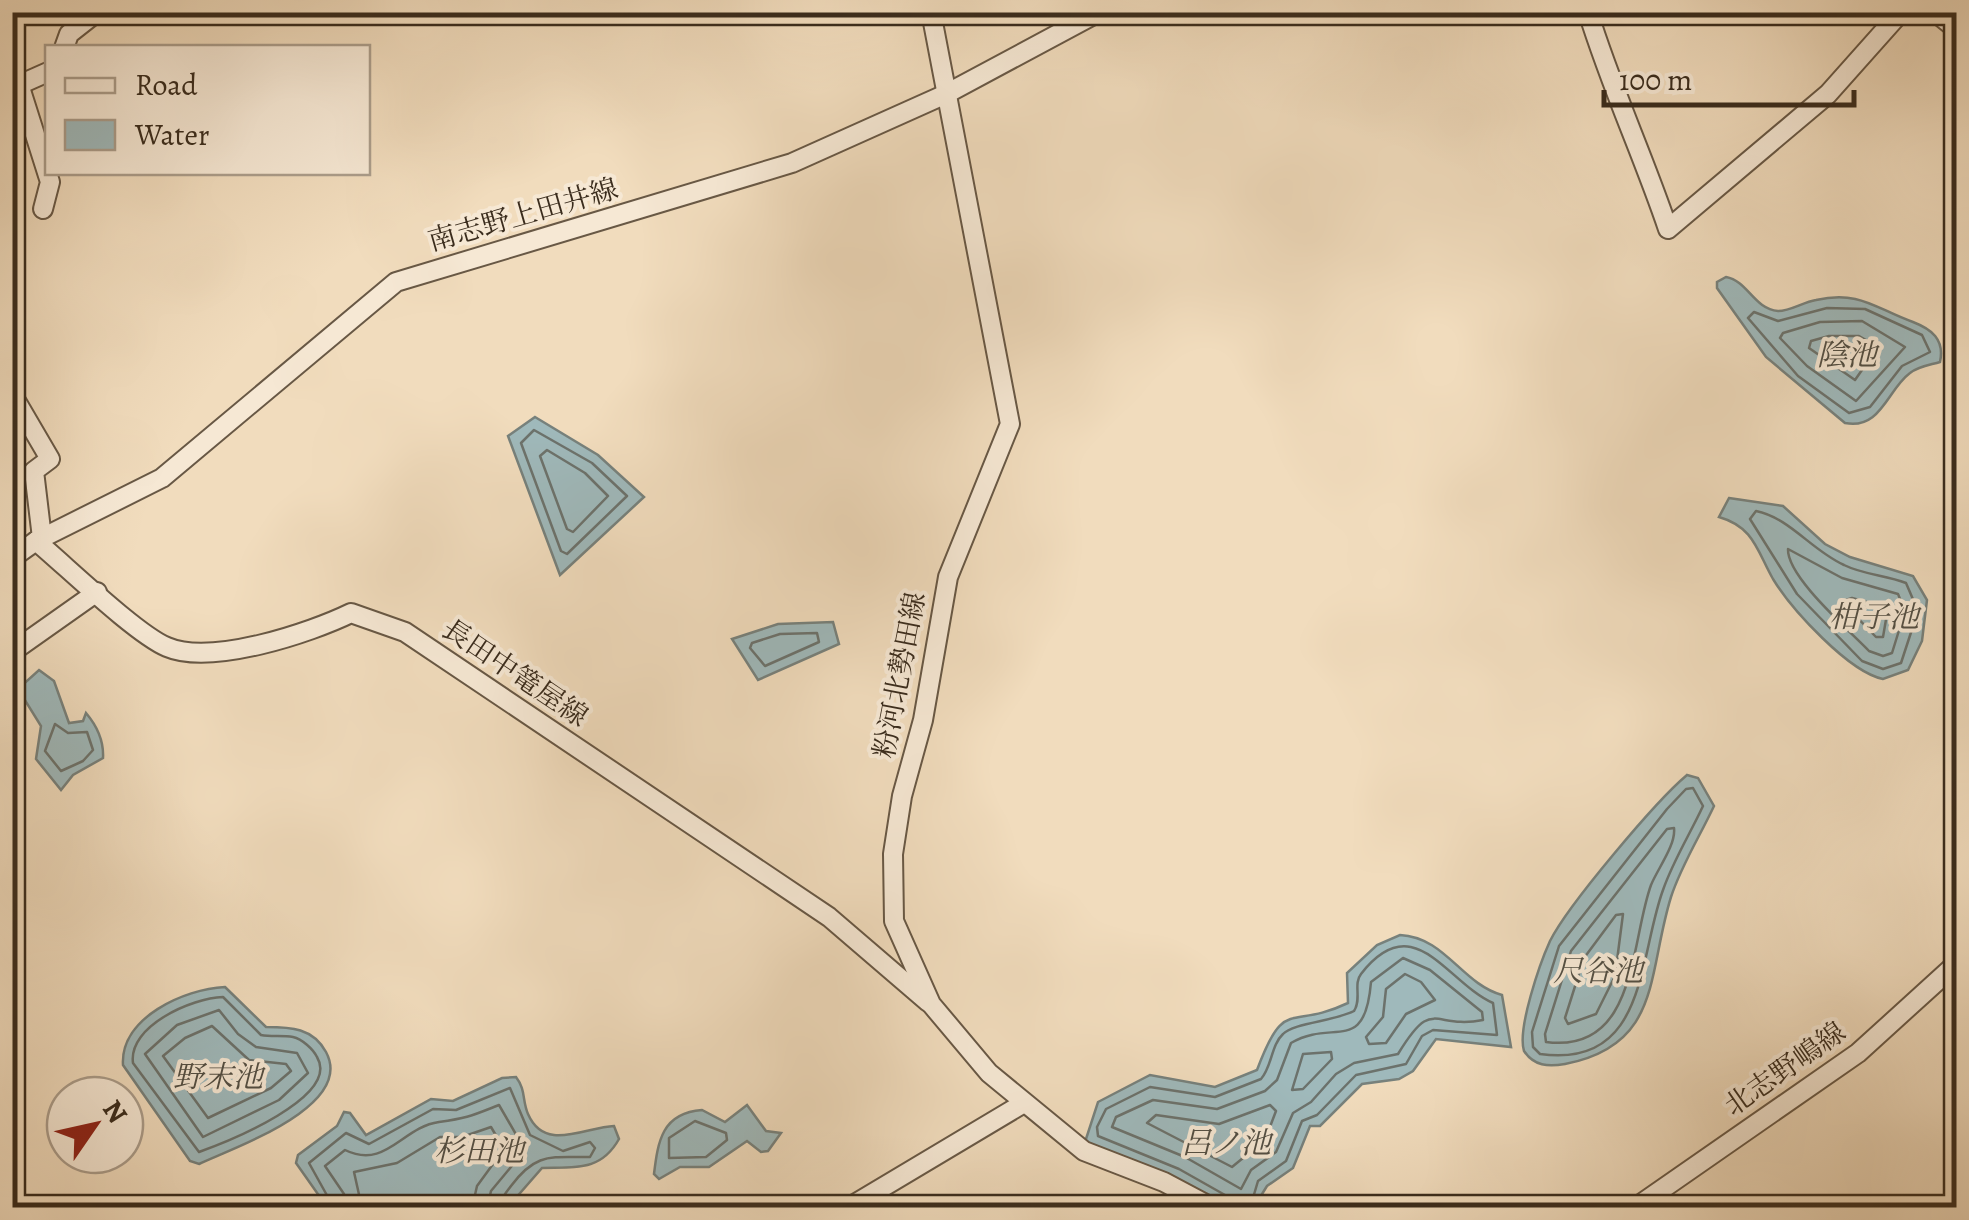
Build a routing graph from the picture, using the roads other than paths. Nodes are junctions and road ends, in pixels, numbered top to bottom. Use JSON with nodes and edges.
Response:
{"nodes":[{"id":1,"x":96,"y":12,"type":"edge"},
{"id":2,"x":931,"y":12,"type":"edge"},
{"id":3,"x":1099,"y":12,"type":"edge"},
{"id":4,"x":1588,"y":12,"type":"edge"},
{"id":5,"x":1901,"y":12,"type":"edge"},
{"id":6,"x":1935,"y":12,"type":"edge"},
{"id":7,"x":1956,"y":30,"type":"edge"},
{"id":8,"x":65,"y":45,"type":"edge"},
{"id":9,"x":12,"y":62,"type":"edge"},
{"id":10,"x":45,"y":74,"type":"edge"},
{"id":11,"x":19,"y":94,"type":"edge"},
{"id":12,"x":946,"y":94,"type":"junction"},
{"id":13,"x":45,"y":168,"type":"edge"},
{"id":14,"x":48,"y":175,"type":"edge"},
{"id":15,"x":42,"y":209,"type":"dead end"},
{"id":16,"x":12,"y":394,"type":"edge"},
{"id":17,"x":25,"y":548,"type":"edge"},
{"id":18,"x":97,"y":592,"type":"junction"},
{"id":19,"x":12,"y":652,"type":"edge"},
{"id":20,"x":1955,"y":967,"type":"edge"},
{"id":21,"x":930,"y":1004,"type":"junction"},
{"id":22,"x":1024,"y":1103,"type":"junction"},
{"id":23,"x":848,"y":1208,"type":"edge"},
{"id":24,"x":1213,"y":1208,"type":"edge"},
{"id":25,"x":1635,"y":1208,"type":"edge"}],
"edges":[{"from":1,"to":8,"type":"street"},
{"from":2,"to":12,"type":"street","name":"粉河北勢田線"},
{"from":3,"to":12,"type":"street","name":"南志野上田井線"},
{"from":4,"to":5,"type":"street"},
{"from":6,"to":7,"type":"street"},
{"from":9,"to":11,"type":"street"},
{"from":10,"to":11,"type":"street"},
{"from":11,"to":13,"type":"street"},
{"from":12,"to":17,"type":"street","name":"南志野上田井線"},
{"from":12,"to":21,"type":"street","name":"粉河北勢田線"},
{"from":14,"to":15,"type":"street"},
{"from":16,"to":17,"type":"street"},
{"from":17,"to":18,"type":"street","name":"長田中篭屋線"},
{"from":18,"to":19,"type":"street"},
{"from":18,"to":21,"type":"street","name":"長田中篭屋線"},
{"from":20,"to":25,"type":"street","name":"北志野嶋線"},
{"from":21,"to":22,"type":"street","name":"粉河北勢田線"},
{"from":22,"to":23,"type":"street"},
{"from":22,"to":24,"type":"street","name":"粉河北勢田線"}]}
